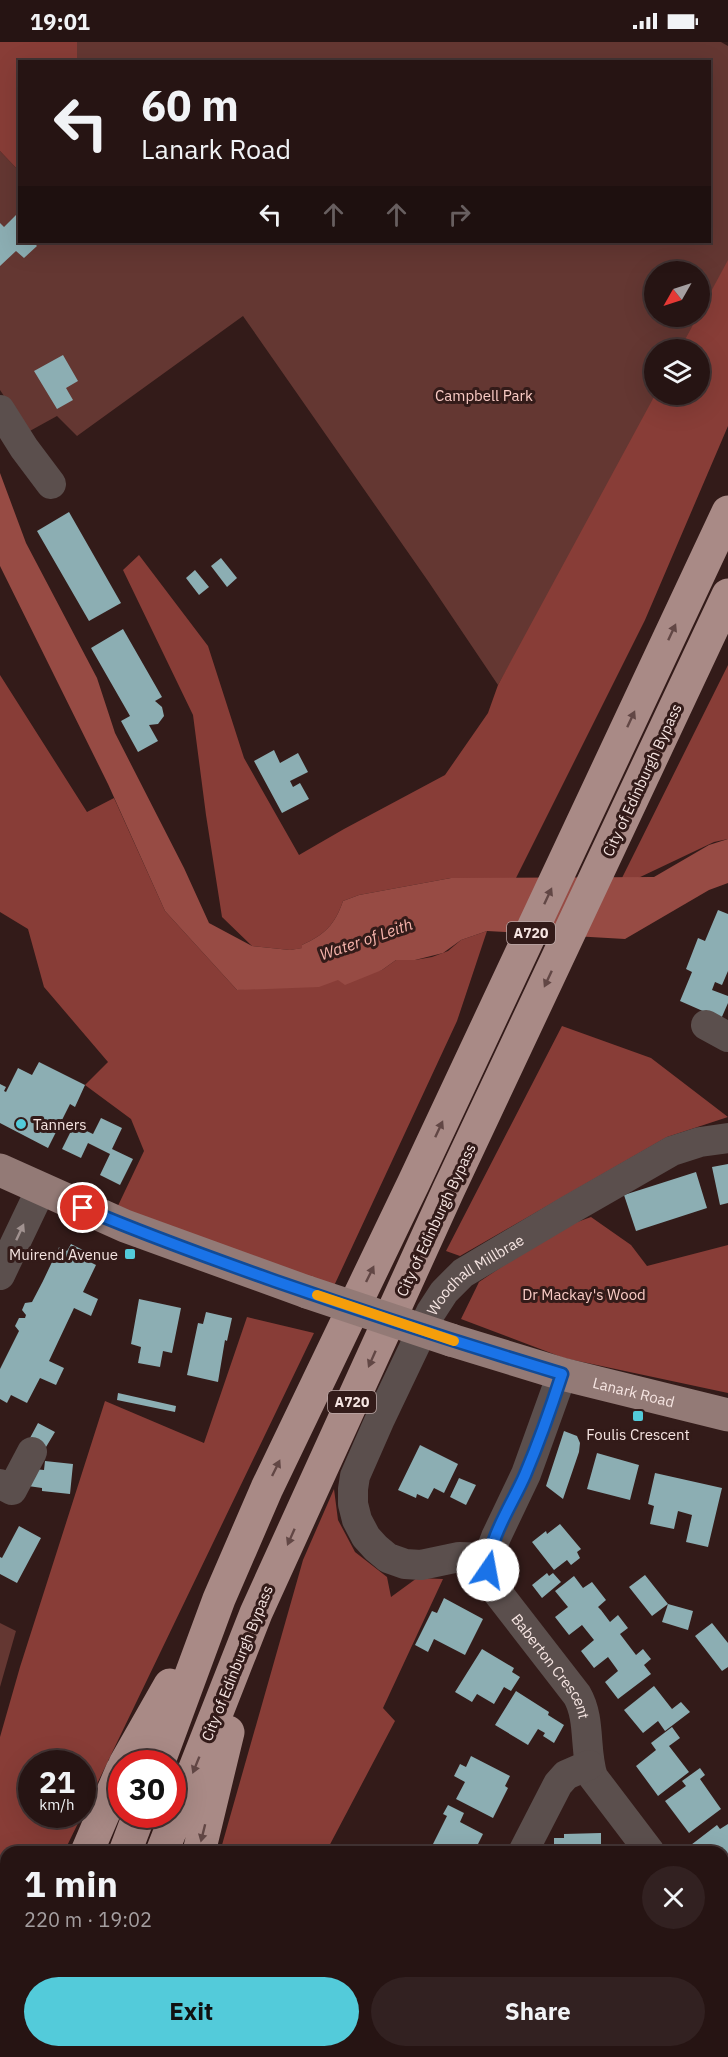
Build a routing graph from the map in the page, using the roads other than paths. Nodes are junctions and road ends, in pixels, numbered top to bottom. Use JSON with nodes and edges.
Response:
{"nodes":[{"id":1,"x":0,"y":410,"type":"edge"},
{"id":2,"x":51,"y":483,"type":"dead end"},
{"id":3,"x":728,"y":512,"type":"edge"},
{"id":4,"x":728,"y":595,"type":"edge"},
{"id":5,"x":728,"y":1138,"type":"edge"},
{"id":6,"x":0,"y":1170,"type":"edge"},
{"id":7,"x":41,"y":1189,"type":"junction"},
{"id":8,"x":0,"y":1275,"type":"edge"},
{"id":9,"x":562,"y":1374,"type":"junction"},
{"id":10,"x":728,"y":1415,"type":"edge"},
{"id":11,"x":32,"y":1452,"type":"dead end"},
{"id":12,"x":0,"y":1484,"type":"edge"},
{"id":13,"x":488,"y":1558,"type":"junction"},
{"id":14,"x":219,"y":1599,"type":"junction"},
{"id":15,"x":256,"y":1613,"type":"junction"},
{"id":16,"x":133,"y":1750,"type":"edge"},
{"id":17,"x":163,"y":1750,"type":"edge"},
{"id":18,"x":589,"y":1765,"type":"junction"},
{"id":19,"x":108,"y":1803,"type":"edge"},
{"id":20,"x":134,"y":1828,"type":"edge"},
{"id":21,"x":90,"y":1846,"type":"edge"},
{"id":22,"x":127,"y":1846,"type":"edge"},
{"id":23,"x":164,"y":1846,"type":"edge"},
{"id":24,"x":200,"y":1846,"type":"edge"},
{"id":25,"x":526,"y":1846,"type":"edge"},
{"id":26,"x":645,"y":1846,"type":"edge"}],
"edges":[{"from":1,"to":2,"type":"street"},
{"from":14,"to":3,"type":"highway","number":"A720","one_way":true},
{"from":4,"to":15,"type":"highway","name":"City of Edinburgh Bypass","number":"A720","one_way":true},
{"from":5,"to":13,"type":"street","name":"Woodhall Millbrae"},
{"from":6,"to":7,"type":"main road","name":"Lanark Road"},
{"from":8,"to":7,"type":"street","one_way":true},
{"from":7,"to":9,"type":"main road","name":"Lanark Road","bridge":true},
{"from":9,"to":10,"type":"main road","name":"Lanark Road"},
{"from":9,"to":13,"type":"street"},
{"from":11,"to":12,"type":"street"},
{"from":13,"to":18,"type":"street","name":"Baberton Crescent"},
{"from":14,"to":16,"type":"highway"},
{"from":14,"to":17,"type":"highway","number":"A720"},
{"from":15,"to":23,"type":"highway","name":"City of Edinburgh Bypass","number":"A720","one_way":true},
{"from":15,"to":24,"type":"highway","one_way":true},
{"from":18,"to":25,"type":"street"},
{"from":18,"to":26,"type":"street","name":"Baberton Crescent"},
{"from":19,"to":21,"type":"highway"},
{"from":20,"to":22,"type":"highway"}]}
